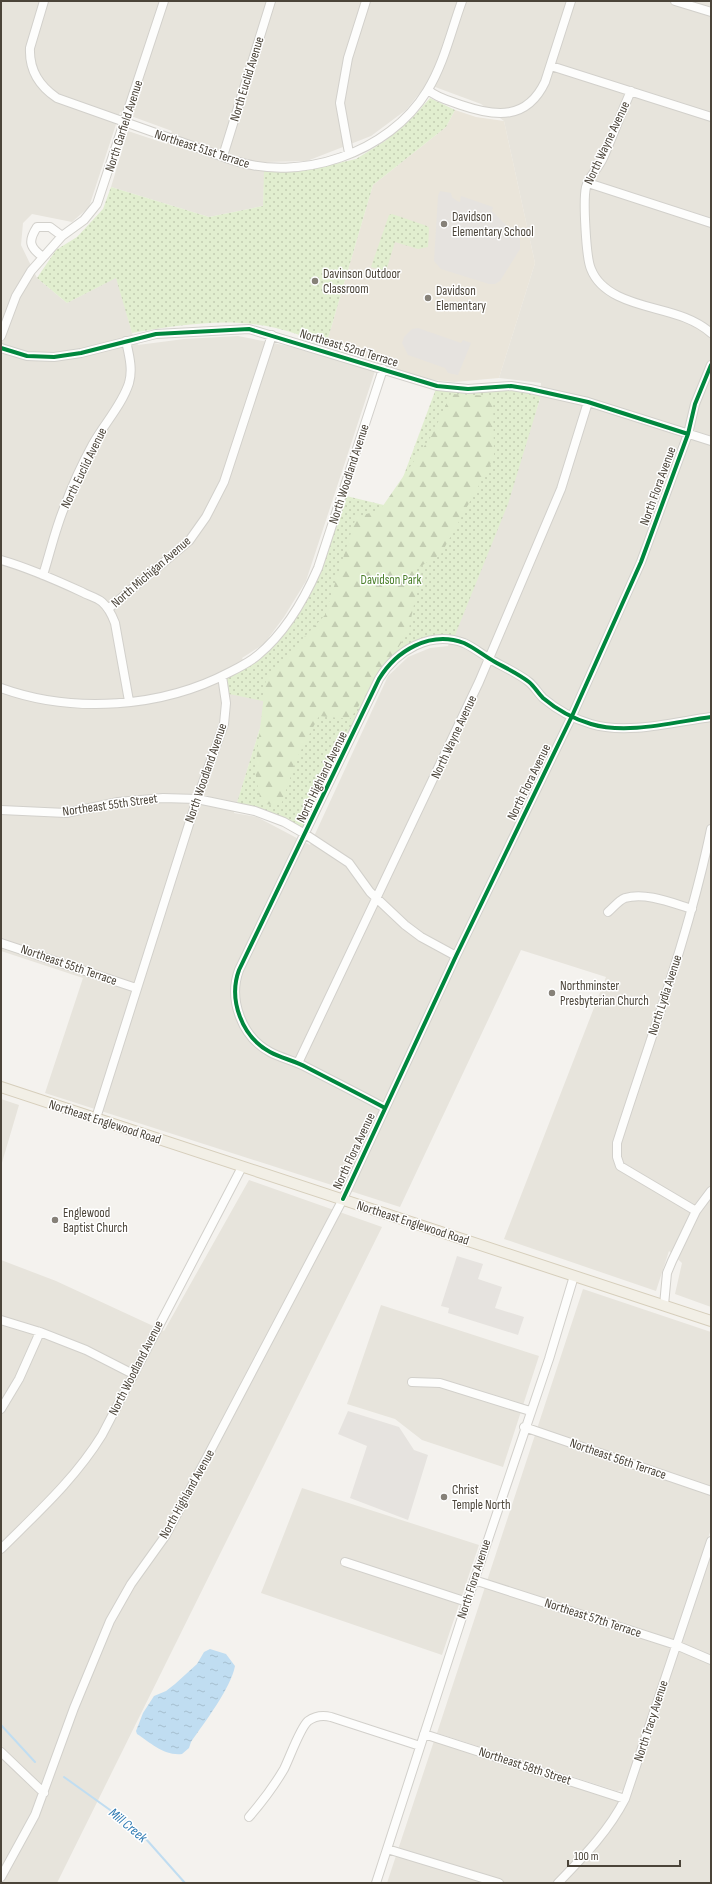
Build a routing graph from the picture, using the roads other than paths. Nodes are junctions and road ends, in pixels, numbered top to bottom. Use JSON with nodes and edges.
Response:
{"nodes":[{"id":1,"x":44,"y":1,"type":"edge"},
{"id":2,"x":164,"y":1,"type":"edge"},
{"id":3,"x":272,"y":1,"type":"edge"},
{"id":4,"x":366,"y":1,"type":"edge"},
{"id":5,"x":462,"y":1,"type":"edge"},
{"id":6,"x":571,"y":1,"type":"edge"},
{"id":7,"x":675,"y":1,"type":"edge"},
{"id":8,"x":711,"y":12,"type":"edge"},
{"id":9,"x":551,"y":66,"type":"junction"},
{"id":10,"x":428,"y":90,"type":"junction"},
{"id":11,"x":631,"y":91,"type":"junction"},
{"id":12,"x":711,"y":117,"type":"edge"},
{"id":13,"x":124,"y":123,"type":"junction"},
{"id":14,"x":349,"y":154,"type":"junction"},
{"id":15,"x":223,"y":156,"type":"junction"},
{"id":16,"x":588,"y":183,"type":"junction"},
{"id":17,"x":711,"y":223,"type":"edge"},
{"id":18,"x":62,"y":236,"type":"junction"},
{"id":19,"x":43,"y":257,"type":"junction"},
{"id":20,"x":711,"y":333,"type":"edge"},
{"id":21,"x":272,"y":335,"type":"junction"},
{"id":22,"x":1,"y":336,"type":"edge"},
{"id":23,"x":126,"y":341,"type":"junction"},
{"id":24,"x":1,"y":348,"type":"edge"},
{"id":25,"x":711,"y":365,"type":"edge"},
{"id":26,"x":383,"y":369,"type":"junction"},
{"id":27,"x":588,"y":402,"type":"junction"},
{"id":28,"x":688,"y":434,"type":"junction"},
{"id":29,"x":711,"y":441,"type":"edge"},
{"id":30,"x":1,"y":560,"type":"edge"},
{"id":31,"x":43,"y":575,"type":"junction"},
{"id":32,"x":108,"y":609,"type":"junction"},
{"id":33,"x":489,"y":659,"type":"junction"},
{"id":34,"x":222,"y":676,"type":"junction"},
{"id":35,"x":1,"y":688,"type":"edge"},
{"id":36,"x":129,"y":701,"type":"junction"},
{"id":37,"x":572,"y":716,"type":"junction"},
{"id":38,"x":711,"y":717,"type":"edge"},
{"id":39,"x":197,"y":799,"type":"junction"},
{"id":40,"x":1,"y":810,"type":"edge"},
{"id":41,"x":711,"y":829,"type":"edge"},
{"id":42,"x":305,"y":834,"type":"junction"},
{"id":43,"x":377,"y":900,"type":"junction"},
{"id":44,"x":692,"y":909,"type":"junction"},
{"id":45,"x":608,"y":912,"type":"dead end"},
{"id":46,"x":1,"y":943,"type":"edge"},
{"id":47,"x":456,"y":956,"type":"junction"},
{"id":48,"x":136,"y":988,"type":"junction"},
{"id":49,"x":298,"y":1063,"type":"junction"},
{"id":50,"x":1,"y":1087,"type":"edge"},
{"id":51,"x":385,"y":1108,"type":"junction"},
{"id":52,"x":96,"y":1118,"type":"junction"},
{"id":53,"x":242,"y":1167,"type":"junction"},
{"id":54,"x":711,"y":1191,"type":"edge"},
{"id":55,"x":343,"y":1199,"type":"junction"},
{"id":56,"x":696,"y":1211,"type":"junction"},
{"id":57,"x":574,"y":1276,"type":"junction"},
{"id":58,"x":664,"y":1305,"type":"junction"},
{"id":59,"x":1,"y":1320,"type":"edge"},
{"id":60,"x":711,"y":1321,"type":"edge"},
{"id":61,"x":40,"y":1332,"type":"junction"},
{"id":62,"x":133,"y":1374,"type":"junction"},
{"id":63,"x":412,"y":1382,"type":"dead end"},
{"id":64,"x":1,"y":1409,"type":"edge"},
{"id":65,"x":530,"y":1411,"type":"junction"},
{"id":66,"x":524,"y":1427,"type":"junction"},
{"id":67,"x":711,"y":1491,"type":"edge"},
{"id":68,"x":711,"y":1541,"type":"edge"},
{"id":69,"x":1,"y":1549,"type":"edge"},
{"id":70,"x":345,"y":1562,"type":"dead end"},
{"id":71,"x":474,"y":1580,"type":"junction"},
{"id":72,"x":467,"y":1602,"type":"junction"},
{"id":73,"x":676,"y":1644,"type":"junction"},
{"id":74,"x":711,"y":1660,"type":"edge"},
{"id":75,"x":424,"y":1734,"type":"junction"},
{"id":76,"x":420,"y":1746,"type":"junction"},
{"id":77,"x":1,"y":1752,"type":"edge"},
{"id":78,"x":44,"y":1793,"type":"junction"},
{"id":79,"x":625,"y":1799,"type":"junction"},
{"id":80,"x":249,"y":1817,"type":"dead end"},
{"id":81,"x":387,"y":1849,"type":"junction"},
{"id":82,"x":1,"y":1877,"type":"edge"},
{"id":83,"x":376,"y":1883,"type":"edge"},
{"id":84,"x":499,"y":1883,"type":"edge"},
{"id":85,"x":558,"y":1883,"type":"edge"}],
"edges":[{"from":1,"to":13,"type":"street","name":"Northeast 51st Terrace"},
{"from":2,"to":13,"type":"street","name":"North Garfield Avenue"},
{"from":3,"to":15,"type":"street","name":"North Euclid Avenue"},
{"from":4,"to":14,"type":"street"},
{"from":5,"to":10,"type":"street"},
{"from":6,"to":9,"type":"street"},
{"from":7,"to":8,"type":"street"},
{"from":9,"to":10,"type":"street"},
{"from":9,"to":11,"type":"street"},
{"from":10,"to":14,"type":"street","name":"Northeast 51st Terrace"},
{"from":11,"to":12,"type":"street"},
{"from":11,"to":16,"type":"street","name":"North Wayne Avenue"},
{"from":13,"to":15,"type":"street","name":"Northeast 51st Terrace"},
{"from":13,"to":18,"type":"street","name":"North Garfield Avenue"},
{"from":14,"to":15,"type":"street","name":"Northeast 51st Terrace"},
{"from":16,"to":17,"type":"street"},
{"from":16,"to":20,"type":"street","name":"North Wayne Avenue"},
{"from":18,"to":19,"type":"street","name":"North Garfield Avenue"},
{"from":18,"to":19,"type":"street"},
{"from":19,"to":22,"type":"street","name":"North Garfield Avenue"},
{"from":21,"to":23,"type":"street","name":"Northeast 52nd Terrace"},
{"from":21,"to":26,"type":"street","name":"Northeast 52nd Terrace"},
{"from":21,"to":32,"type":"street","name":"North Michigan Avenue"},
{"from":23,"to":24,"type":"street","name":"Northeast 52nd Terrace"},
{"from":23,"to":31,"type":"street","name":"North Euclid Avenue"},
{"from":25,"to":28,"type":"street","name":"North Flora Avenue"},
{"from":26,"to":27,"type":"street","name":"Northeast 52nd Terrace"},
{"from":26,"to":34,"type":"street","name":"North Woodland Avenue"},
{"from":27,"to":28,"type":"street","name":"Northeast 52nd Terrace"},
{"from":27,"to":33,"type":"street","name":"North Wayne Avenue"},
{"from":28,"to":29,"type":"street","name":"Northeast 52nd Terrace"},
{"from":28,"to":37,"type":"street","name":"North Flora Avenue"},
{"from":30,"to":31,"type":"street"},
{"from":31,"to":32,"type":"street"},
{"from":32,"to":36,"type":"street","name":"North Michigan Avenue"},
{"from":33,"to":37,"type":"street","name":"North Highland Avenue"},
{"from":33,"to":42,"type":"street","name":"North Highland Avenue"},
{"from":33,"to":43,"type":"street","name":"North Wayne Avenue"},
{"from":34,"to":36,"type":"street"},
{"from":34,"to":39,"type":"street","name":"North Woodland Avenue"},
{"from":35,"to":36,"type":"street"},
{"from":37,"to":38,"type":"street","name":"North Highland Avenue"},
{"from":37,"to":47,"type":"street","name":"North Flora Avenue"},
{"from":39,"to":40,"type":"street","name":"Northeast 55th Street"},
{"from":39,"to":42,"type":"street","name":"Northeast 55th Street"},
{"from":39,"to":48,"type":"street","name":"North Woodland Avenue"},
{"from":41,"to":44,"type":"street","name":"North Lydia Avenue"},
{"from":42,"to":43,"type":"street","name":"Northeast 55th Street"},
{"from":42,"to":49,"type":"street","name":"North Highland Avenue"},
{"from":43,"to":47,"type":"street","name":"Northeast 55th Street"},
{"from":43,"to":49,"type":"street","name":"North Wayne Avenue"},
{"from":44,"to":45,"type":"street"},
{"from":44,"to":56,"type":"street","name":"North Lydia Avenue"},
{"from":46,"to":48,"type":"street","name":"Northeast 55th Terrace"},
{"from":47,"to":51,"type":"street","name":"North Flora Avenue"},
{"from":48,"to":52,"type":"street","name":"North Woodland Avenue"},
{"from":49,"to":51,"type":"street"},
{"from":50,"to":52,"type":"main road","name":"Northeast Englewood Road"},
{"from":51,"to":55,"type":"street","name":"North Flora Avenue"},
{"from":52,"to":53,"type":"main road","name":"Northeast Englewood Road"},
{"from":53,"to":55,"type":"main road","name":"Northeast Englewood Road"},
{"from":53,"to":62,"type":"street","name":"North Woodland Avenue"},
{"from":54,"to":56,"type":"street"},
{"from":55,"to":57,"type":"main road","name":"Northeast Englewood Road"},
{"from":55,"to":78,"type":"street","name":"North Highland Avenue"},
{"from":56,"to":58,"type":"street"},
{"from":57,"to":58,"type":"main road","name":"Northeast Englewood Road"},
{"from":57,"to":65,"type":"street","name":"North Flora Avenue"},
{"from":58,"to":60,"type":"main road","name":"Northeast Englewood Road"},
{"from":59,"to":61,"type":"street"},
{"from":61,"to":62,"type":"street"},
{"from":61,"to":64,"type":"street"},
{"from":62,"to":69,"type":"street","name":"North Woodland Avenue"},
{"from":63,"to":65,"type":"street"},
{"from":65,"to":66,"type":"street","name":"North Flora Avenue"},
{"from":66,"to":67,"type":"street","name":"Northeast 56th Terrace"},
{"from":66,"to":71,"type":"street","name":"North Flora Avenue"},
{"from":68,"to":73,"type":"street","name":"North Tracy Avenue"},
{"from":70,"to":72,"type":"street"},
{"from":71,"to":72,"type":"street","name":"North Flora Avenue"},
{"from":71,"to":73,"type":"street","name":"Northeast 57th Terrace"},
{"from":72,"to":75,"type":"street","name":"North Flora Avenue"},
{"from":73,"to":74,"type":"street","name":"Northeast 57th Terrace"},
{"from":73,"to":79,"type":"street","name":"North Tracy Avenue"},
{"from":75,"to":76,"type":"street","name":"North Flora Avenue"},
{"from":75,"to":79,"type":"street","name":"Northeast 58th Street"},
{"from":76,"to":80,"type":"street"},
{"from":76,"to":81,"type":"street","name":"North Flora Avenue"},
{"from":77,"to":78,"type":"street"},
{"from":78,"to":82,"type":"street"},
{"from":79,"to":85,"type":"street","name":"North Tracy Avenue"},
{"from":81,"to":83,"type":"street","name":"North Flora Avenue"},
{"from":81,"to":84,"type":"street"}]}
